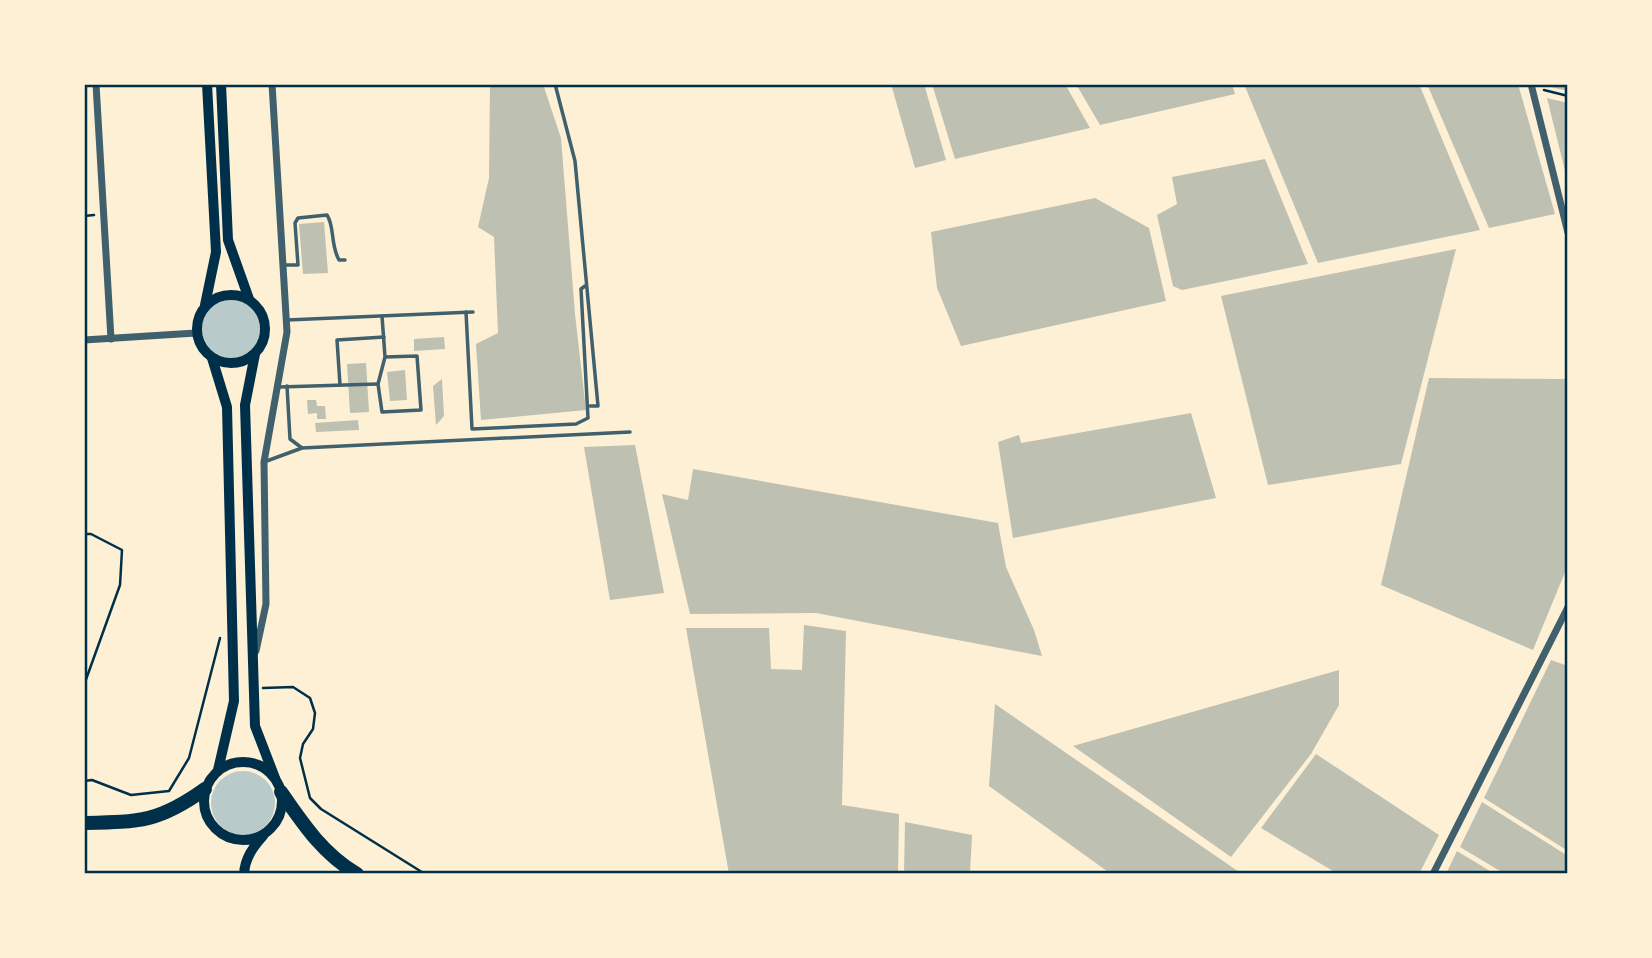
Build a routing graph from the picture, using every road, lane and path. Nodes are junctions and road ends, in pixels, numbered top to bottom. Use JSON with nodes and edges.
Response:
{"nodes":[{"id":1,"x":96,"y":84,"type":"edge"},
{"id":2,"x":207,"y":84,"type":"edge"},
{"id":3,"x":221,"y":84,"type":"edge"},
{"id":4,"x":272,"y":84,"type":"edge"},
{"id":5,"x":555,"y":84,"type":"edge"},
{"id":6,"x":1531,"y":86,"type":"edge"},
{"id":7,"x":1568,"y":96,"type":"edge"},
{"id":8,"x":1568,"y":233,"type":"edge"},
{"id":9,"x":345,"y":260,"type":"dead end"},
{"id":10,"x":283,"y":265,"type":"junction"},
{"id":11,"x":585,"y":286,"type":"junction"},
{"id":12,"x":249,"y":299,"type":"junction"},
{"id":13,"x":205,"y":305,"type":"junction"},
{"id":14,"x":466,"y":312,"type":"junction"},
{"id":15,"x":473,"y":312,"type":"dead end"},
{"id":16,"x":382,"y":316,"type":"junction"},
{"id":17,"x":287,"y":320,"type":"junction"},
{"id":18,"x":196,"y":333,"type":"junction"},
{"id":19,"x":384,"y":337,"type":"junction"},
{"id":20,"x":111,"y":338,"type":"junction"},
{"id":21,"x":84,"y":340,"type":"edge"},
{"id":22,"x":255,"y":354,"type":"junction"},
{"id":23,"x":385,"y":357,"type":"junction"},
{"id":24,"x":212,"y":358,"type":"junction"},
{"id":25,"x":379,"y":384,"type":"junction"},
{"id":26,"x":340,"y":385,"type":"junction"},
{"id":27,"x":286,"y":386,"type":"junction"},
{"id":28,"x":277,"y":387,"type":"junction"},
{"id":29,"x":590,"y":406,"type":"dead end"},
{"id":30,"x":630,"y":432,"type":"dead end"},
{"id":31,"x":302,"y":448,"type":"junction"},
{"id":32,"x":264,"y":462,"type":"junction"},
{"id":33,"x":84,"y":534,"type":"edge"},
{"id":34,"x":1568,"y":607,"type":"edge"},
{"id":35,"x":222,"y":629,"type":"dead end"},
{"id":36,"x":253,"y":662,"type":"junction"},
{"id":37,"x":84,"y":685,"type":"edge"},
{"id":38,"x":255,"y":688,"type":"junction"},
{"id":39,"x":218,"y":770,"type":"junction"},
{"id":40,"x":275,"y":778,"type":"junction"},
{"id":41,"x":84,"y":780,"type":"edge"},
{"id":42,"x":205,"y":789,"type":"junction"},
{"id":43,"x":281,"y":792,"type":"junction"},
{"id":44,"x":84,"y":822,"type":"edge"},
{"id":45,"x":268,"y":832,"type":"junction"},
{"id":46,"x":225,"y":836,"type":"junction"},
{"id":47,"x":244,"y":871,"type":"edge"},
{"id":48,"x":357,"y":874,"type":"edge"},
{"id":49,"x":425,"y":874,"type":"edge"},
{"id":50,"x":1433,"y":874,"type":"edge"}],
"edges":[{"from":1,"to":20,"type":"street"},
{"from":2,"to":13,"type":"main road"},
{"from":3,"to":12,"type":"main road"},
{"from":4,"to":10,"type":"street"},
{"from":5,"to":11,"type":"lane"},
{"from":6,"to":7,"type":"path"},
{"from":6,"to":8,"type":"street"},
{"from":9,"to":10,"type":"lane"},
{"from":10,"to":17,"type":"street"},
{"from":11,"to":14,"type":"lane"},
{"from":11,"to":29,"type":"lane"},
{"from":12,"to":13,"type":"main road"},
{"from":12,"to":22,"type":"main road"},
{"from":13,"to":18,"type":"main road"},
{"from":14,"to":15,"type":"lane"},
{"from":14,"to":16,"type":"lane"},
{"from":16,"to":17,"type":"lane"},
{"from":16,"to":19,"type":"lane"},
{"from":17,"to":28,"type":"street"},
{"from":18,"to":20,"type":"street"},
{"from":18,"to":24,"type":"main road"},
{"from":19,"to":23,"type":"lane"},
{"from":19,"to":26,"type":"lane"},
{"from":20,"to":21,"type":"street"},
{"from":22,"to":24,"type":"main road"},
{"from":22,"to":36,"type":"main road"},
{"from":23,"to":25,"type":"lane"},
{"from":23,"to":25,"type":"lane"},
{"from":24,"to":39,"type":"main road"},
{"from":25,"to":26,"type":"lane"},
{"from":26,"to":27,"type":"lane"},
{"from":27,"to":28,"type":"lane"},
{"from":27,"to":31,"type":"lane"},
{"from":28,"to":32,"type":"street"},
{"from":30,"to":31,"type":"lane"},
{"from":31,"to":32,"type":"lane"},
{"from":32,"to":36,"type":"street"},
{"from":33,"to":37,"type":"path"},
{"from":34,"to":50,"type":"street"},
{"from":35,"to":41,"type":"path"},
{"from":36,"to":38,"type":"main road"},
{"from":38,"to":40,"type":"main road"},
{"from":38,"to":49,"type":"path"},
{"from":39,"to":40,"type":"main road"},
{"from":39,"to":42,"type":"main road"},
{"from":40,"to":43,"type":"main road"},
{"from":42,"to":44,"type":"highway"},
{"from":42,"to":46,"type":"main road"},
{"from":43,"to":45,"type":"main road"},
{"from":43,"to":48,"type":"highway"},
{"from":45,"to":46,"type":"main road"},
{"from":45,"to":47,"type":"main road"},
{"from":46,"to":47,"type":"main road"}]}
